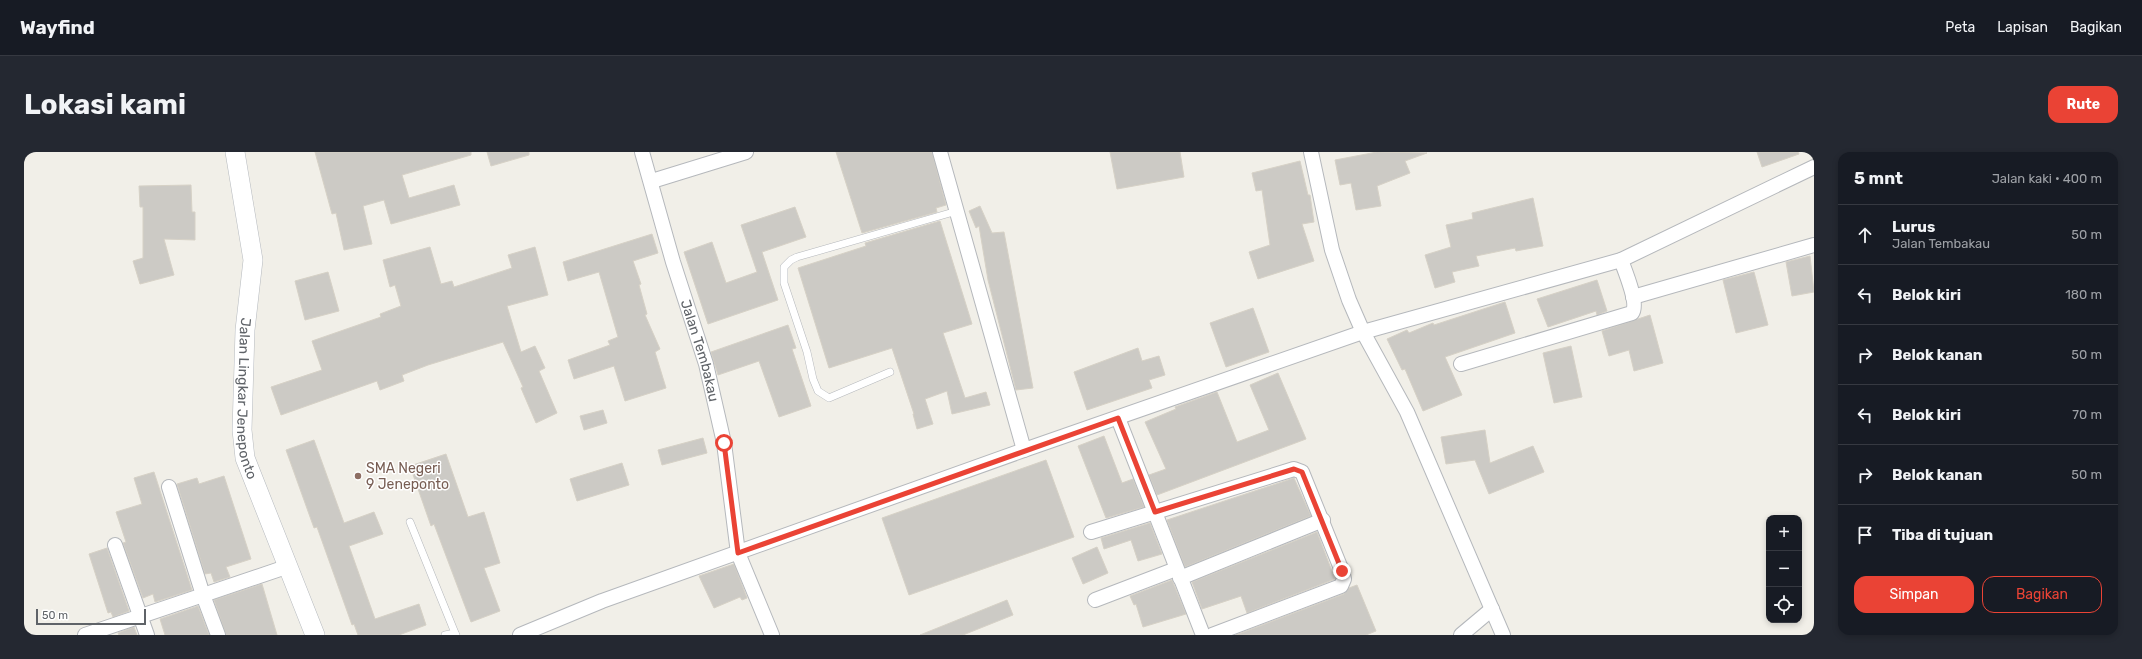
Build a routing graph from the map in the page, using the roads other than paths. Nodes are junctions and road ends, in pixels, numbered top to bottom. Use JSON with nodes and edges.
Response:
{"nodes":[{"id":1,"x":235,"y":152,"type":"edge"},
{"id":2,"x":642,"y":152,"type":"edge"},
{"id":3,"x":746,"y":152,"type":"edge"},
{"id":4,"x":940,"y":152,"type":"edge"},
{"id":5,"x":1311,"y":152,"type":"edge"},
{"id":6,"x":1814,"y":166,"type":"edge"},
{"id":7,"x":652,"y":181,"type":"junction"},
{"id":8,"x":957,"y":211,"type":"junction"},
{"id":9,"x":1814,"y":245,"type":"edge"},
{"id":10,"x":1621,"y":260,"type":"junction"},
{"id":11,"x":1633,"y":297,"type":"junction"},
{"id":12,"x":1362,"y":332,"type":"junction"},
{"id":13,"x":1461,"y":364,"type":"dead end"},
{"id":14,"x":890,"y":372,"type":"dead end"},
{"id":15,"x":1118,"y":418,"type":"junction"},
{"id":16,"x":1024,"y":450,"type":"junction"},
{"id":17,"x":169,"y":487,"type":"dead end"},
{"id":18,"x":1155,"y":512,"type":"junction"},
{"id":19,"x":1323,"y":520,"type":"junction"},
{"id":20,"x":410,"y":522,"type":"dead end"},
{"id":21,"x":1091,"y":532,"type":"dead end"},
{"id":22,"x":114,"y":545,"type":"dead end"},
{"id":23,"x":738,"y":553,"type":"junction"},
{"id":24,"x":289,"y":566,"type":"junction"},
{"id":25,"x":1178,"y":573,"type":"junction"},
{"id":26,"x":203,"y":595,"type":"junction"},
{"id":27,"x":1095,"y":600,"type":"dead end"},
{"id":28,"x":1492,"y":609,"type":"junction"},
{"id":29,"x":142,"y":616,"type":"junction"},
{"id":30,"x":455,"y":634,"type":"edge"},
{"id":31,"x":86,"y":635,"type":"edge"},
{"id":32,"x":148,"y":635,"type":"edge"},
{"id":33,"x":218,"y":635,"type":"edge"},
{"id":34,"x":315,"y":635,"type":"edge"},
{"id":35,"x":445,"y":635,"type":"edge"},
{"id":36,"x":520,"y":635,"type":"edge"},
{"id":37,"x":772,"y":635,"type":"edge"},
{"id":38,"x":1203,"y":635,"type":"edge"},
{"id":39,"x":1212,"y":635,"type":"edge"},
{"id":40,"x":1461,"y":635,"type":"edge"},
{"id":41,"x":1503,"y":635,"type":"edge"}],
"edges":[{"from":1,"to":24,"type":"main road","name":"Jalan Lingkar Jeneponto"},
{"from":2,"to":7,"type":"street","name":"Jalan Tembakau"},
{"from":3,"to":7,"type":"street"},
{"from":4,"to":8,"type":"street"},
{"from":5,"to":12,"type":"street"},
{"from":6,"to":10,"type":"street"},
{"from":7,"to":23,"type":"street","name":"Jalan Tembakau"},
{"from":8,"to":14,"type":"lane"},
{"from":8,"to":16,"type":"street"},
{"from":9,"to":11,"type":"street"},
{"from":10,"to":11,"type":"street"},
{"from":10,"to":12,"type":"street"},
{"from":11,"to":13,"type":"street"},
{"from":12,"to":15,"type":"street"},
{"from":12,"to":28,"type":"street"},
{"from":15,"to":16,"type":"street"},
{"from":15,"to":18,"type":"street"},
{"from":16,"to":23,"type":"street"},
{"from":17,"to":26,"type":"street"},
{"from":18,"to":19,"type":"street"},
{"from":18,"to":21,"type":"street"},
{"from":18,"to":25,"type":"street"},
{"from":19,"to":25,"type":"street"},
{"from":19,"to":39,"type":"street"},
{"from":20,"to":30,"type":"lane"},
{"from":22,"to":29,"type":"street"},
{"from":23,"to":36,"type":"street"},
{"from":23,"to":37,"type":"street","name":"Jalan Tembakau"},
{"from":24,"to":26,"type":"street"},
{"from":24,"to":34,"type":"main road","name":"Jalan Lingkar Jeneponto"},
{"from":25,"to":27,"type":"street"},
{"from":25,"to":38,"type":"street"},
{"from":26,"to":29,"type":"street"},
{"from":26,"to":33,"type":"street"},
{"from":28,"to":40,"type":"street"},
{"from":28,"to":41,"type":"street"},
{"from":29,"to":31,"type":"street"},
{"from":29,"to":32,"type":"street"},
{"from":30,"to":35,"type":"lane"}]}
